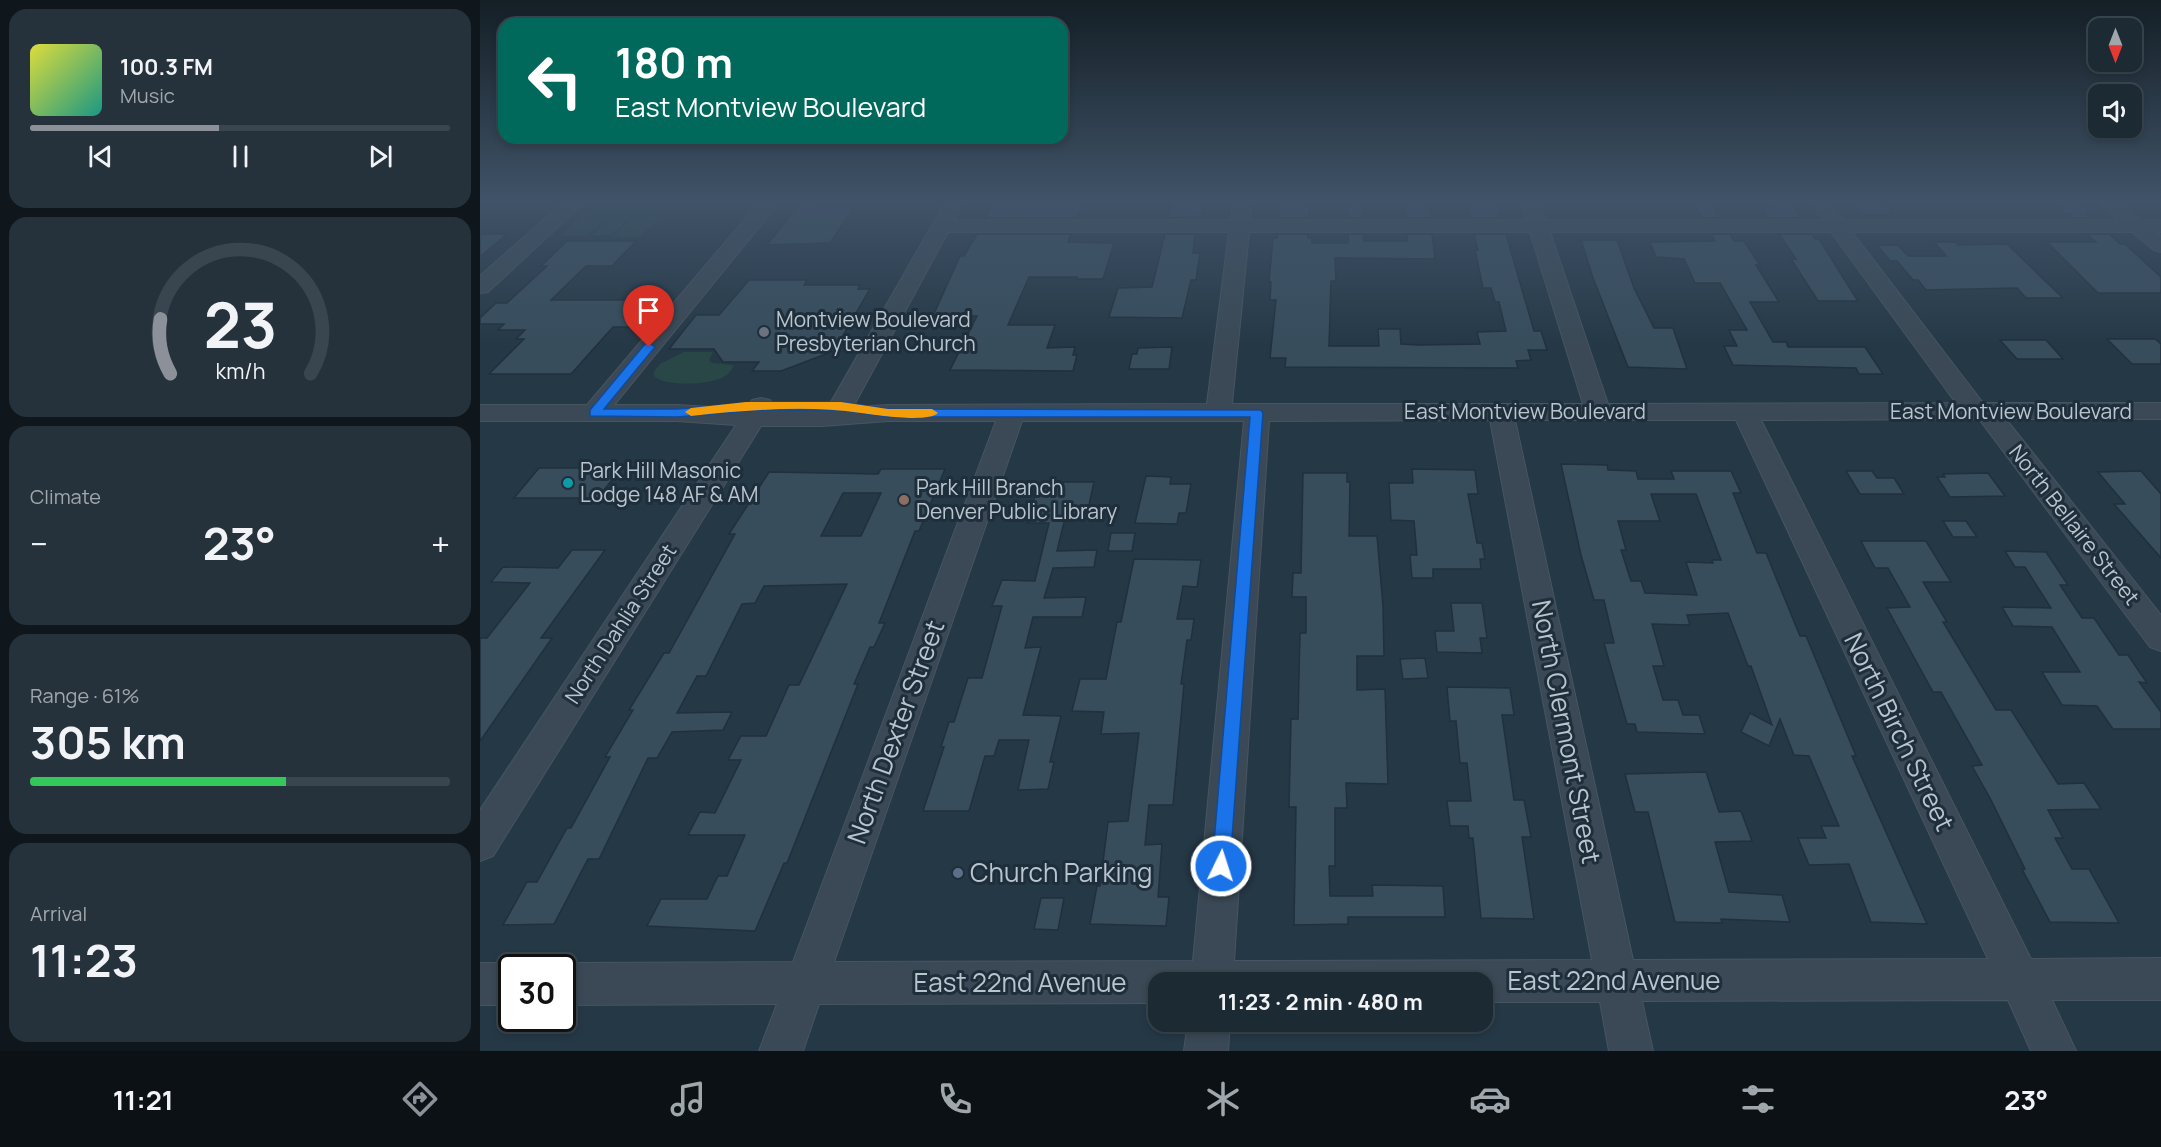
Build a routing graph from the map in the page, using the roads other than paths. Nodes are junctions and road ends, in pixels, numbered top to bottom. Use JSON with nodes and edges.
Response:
{"nodes":[{"id":1,"x":523,"y":248,"type":"edge"},
{"id":2,"x":731,"y":248,"type":"edge"},
{"id":3,"x":929,"y":248,"type":"edge"},
{"id":4,"x":1238,"y":248,"type":"edge"},
{"id":5,"x":1545,"y":248,"type":"edge"},
{"id":6,"x":1855,"y":248,"type":"edge"},
{"id":7,"x":480,"y":287,"type":"edge"},
{"id":8,"x":838,"y":411,"type":"junction"},
{"id":9,"x":2161,"y":411,"type":"edge"},
{"id":10,"x":757,"y":412,"type":"junction"},
{"id":11,"x":1501,"y":412,"type":"junction"},
{"id":12,"x":1598,"y":412,"type":"junction"},
{"id":13,"x":1745,"y":412,"type":"junction"},
{"id":14,"x":1981,"y":412,"type":"junction"},
{"id":15,"x":594,"y":413,"type":"junction"},
{"id":16,"x":1012,"y":413,"type":"junction"},
{"id":17,"x":1218,"y":413,"type":"junction"},
{"id":18,"x":1257,"y":413,"type":"junction"},
{"id":19,"x":483,"y":417,"type":"edge"},
{"id":20,"x":2161,"y":638,"type":"edge"},
{"id":21,"x":480,"y":843,"type":"edge"},
{"id":22,"x":1213,"y":972,"type":"edge"},
{"id":23,"x":2161,"y":979,"type":"edge"},
{"id":24,"x":2019,"y":980,"type":"junction"},
{"id":25,"x":1493,"y":981,"type":"edge"},
{"id":26,"x":1617,"y":981,"type":"junction"},
{"id":27,"x":1148,"y":982,"type":"edge"},
{"id":28,"x":480,"y":984,"type":"edge"},
{"id":29,"x":498,"y":984,"type":"edge"},
{"id":30,"x":576,"y":984,"type":"edge"},
{"id":31,"x":806,"y":984,"type":"junction"},
{"id":32,"x":1208,"y":1032,"type":"edge"},
{"id":33,"x":781,"y":1051,"type":"edge"},
{"id":34,"x":1206,"y":1051,"type":"edge"},
{"id":35,"x":1631,"y":1051,"type":"edge"},
{"id":36,"x":2054,"y":1051,"type":"edge"}],
"edges":[{"from":1,"to":7,"type":"street"},
{"from":2,"to":15,"type":"street"},
{"from":3,"to":8,"type":"street"},
{"from":4,"to":17,"type":"street"},
{"from":5,"to":12,"type":"street"},
{"from":6,"to":14,"type":"street","name":"North Bellaire Street"},
{"from":8,"to":10,"type":"street","name":"East Montview Boulevard"},
{"from":8,"to":16,"type":"street","name":"East Montview Boulevard"},
{"from":9,"to":14,"type":"street","name":"East Montview Boulevard"},
{"from":10,"to":15,"type":"street","name":"East Montview Boulevard"},
{"from":10,"to":21,"type":"street","name":"North Dahlia Street"},
{"from":11,"to":12,"type":"street","name":"East Montview Boulevard"},
{"from":11,"to":18,"type":"street","name":"East Montview Boulevard"},
{"from":11,"to":26,"type":"street","name":"North Clermont Street"},
{"from":12,"to":13,"type":"street","name":"East Montview Boulevard"},
{"from":13,"to":14,"type":"street","name":"East Montview Boulevard"},
{"from":13,"to":24,"type":"street","name":"North Birch Street"},
{"from":14,"to":20,"type":"street","name":"North Bellaire Street"},
{"from":15,"to":19,"type":"street","name":"East Montview Boulevard"},
{"from":16,"to":17,"type":"street","name":"East Montview Boulevard"},
{"from":16,"to":31,"type":"street","name":"North Dexter Street"},
{"from":17,"to":18,"type":"street","name":"East Montview Boulevard"},
{"from":18,"to":22,"type":"street"},
{"from":23,"to":24,"type":"street","name":"East 22nd Avenue"},
{"from":24,"to":26,"type":"street","name":"East 22nd Avenue"},
{"from":24,"to":36,"type":"street","name":"North Birch Street"},
{"from":25,"to":26,"type":"street","name":"East 22nd Avenue"},
{"from":26,"to":35,"type":"street","name":"North Clermont Street"},
{"from":27,"to":31,"type":"street","name":"East 22nd Avenue"},
{"from":28,"to":29,"type":"street"},
{"from":30,"to":31,"type":"street","name":"East 22nd Avenue"},
{"from":31,"to":33,"type":"street","name":"North Dexter Street"},
{"from":32,"to":34,"type":"street"}]}
